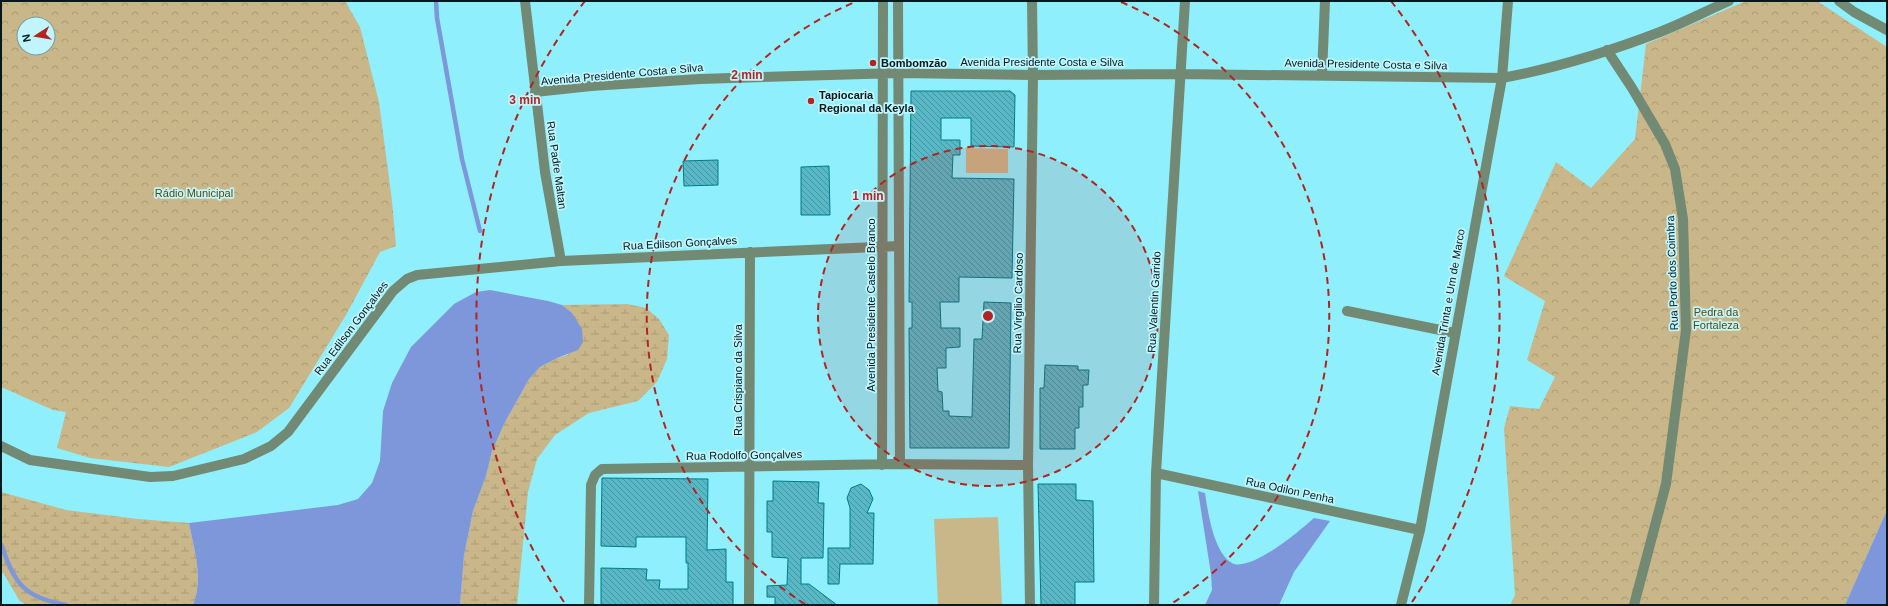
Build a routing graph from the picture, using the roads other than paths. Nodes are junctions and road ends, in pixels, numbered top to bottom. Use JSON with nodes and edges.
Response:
{"nodes":[{"id":1,"x":525,"y":1,"type":"edge"},
{"id":2,"x":884,"y":1,"type":"edge"},
{"id":3,"x":898,"y":1,"type":"edge"},
{"id":4,"x":1032,"y":1,"type":"edge"},
{"id":5,"x":1185,"y":1,"type":"edge"},
{"id":6,"x":1325,"y":1,"type":"edge"},
{"id":7,"x":1508,"y":1,"type":"edge"},
{"id":8,"x":1729,"y":1,"type":"edge"},
{"id":9,"x":1839,"y":1,"type":"edge"},
{"id":10,"x":1887,"y":30,"type":"edge"},
{"id":11,"x":1606,"y":50,"type":"junction"},
{"id":12,"x":898,"y":73,"type":"junction"},
{"id":13,"x":883,"y":74,"type":"junction"},
{"id":14,"x":1180,"y":74,"type":"junction"},
{"id":15,"x":1033,"y":75,"type":"junction"},
{"id":16,"x":1322,"y":75,"type":"junction"},
{"id":17,"x":1502,"y":78,"type":"junction"},
{"id":18,"x":536,"y":92,"type":"junction"},
{"id":19,"x":883,"y":246,"type":"junction"},
{"id":20,"x":899,"y":246,"type":"junction"},
{"id":21,"x":750,"y":252,"type":"junction"},
{"id":22,"x":561,"y":261,"type":"junction"},
{"id":23,"x":1347,"y":311,"type":"dead end"},
{"id":24,"x":1455,"y":333,"type":"junction"},
{"id":25,"x":1,"y":446,"type":"edge"},
{"id":26,"x":900,"y":464,"type":"junction"},
{"id":27,"x":882,"y":465,"type":"junction"},
{"id":28,"x":1028,"y":465,"type":"junction"},
{"id":29,"x":750,"y":467,"type":"junction"},
{"id":30,"x":1156,"y":473,"type":"junction"},
{"id":31,"x":1420,"y":530,"type":"junction"},
{"id":32,"x":589,"y":605,"type":"edge"},
{"id":33,"x":749,"y":605,"type":"edge"},
{"id":34,"x":1030,"y":605,"type":"edge"},
{"id":35,"x":1154,"y":605,"type":"edge"},
{"id":36,"x":1401,"y":605,"type":"edge"},
{"id":37,"x":1634,"y":605,"type":"edge"}],
"edges":[{"from":1,"to":18,"type":"street","name":"Rua Padre Maltan"},
{"from":2,"to":13,"type":"street","name":"Avenida Presidente Castelo Branco"},
{"from":3,"to":12,"type":"street"},
{"from":4,"to":15,"type":"street","name":"Rua Virgilio Cardoso"},
{"from":5,"to":14,"type":"street","name":"Rua Valentin Garrido"},
{"from":6,"to":16,"type":"street"},
{"from":7,"to":17,"type":"street","name":"Avenida Trinta e Um de Marco"},
{"from":8,"to":11,"type":"street","name":"Avenida Presidente Costa e Silva"},
{"from":9,"to":10,"type":"street"},
{"from":11,"to":17,"type":"street","name":"Avenida Presidente Costa e Silva"},
{"from":11,"to":37,"type":"street","name":"Rua Porto dos Coimbra"},
{"from":12,"to":13,"type":"street","name":"Avenida Presidente Costa e Silva"},
{"from":12,"to":15,"type":"street","name":"Avenida Presidente Costa e Silva"},
{"from":12,"to":20,"type":"street"},
{"from":13,"to":18,"type":"street","name":"Avenida Presidente Costa e Silva"},
{"from":13,"to":19,"type":"street","name":"Avenida Presidente Castelo Branco"},
{"from":14,"to":15,"type":"street","name":"Avenida Presidente Costa e Silva"},
{"from":14,"to":16,"type":"street","name":"Avenida Presidente Costa e Silva"},
{"from":14,"to":30,"type":"street","name":"Rua Valentin Garrido"},
{"from":15,"to":28,"type":"street","name":"Rua Virgilio Cardoso"},
{"from":16,"to":17,"type":"street","name":"Avenida Presidente Costa e Silva"},
{"from":17,"to":24,"type":"street","name":"Avenida Trinta e Um de Marco"},
{"from":18,"to":22,"type":"street","name":"Rua Padre Maltan"},
{"from":19,"to":20,"type":"street","name":"Rua Edilson Gonçalves"},
{"from":19,"to":21,"type":"street","name":"Rua Edilson Gonçalves"},
{"from":19,"to":27,"type":"street","name":"Avenida Presidente Castelo Branco"},
{"from":20,"to":26,"type":"street"},
{"from":21,"to":22,"type":"street","name":"Rua Edilson Gonçalves"},
{"from":21,"to":29,"type":"street","name":"Rua Crispiano da Silva"},
{"from":22,"to":25,"type":"street","name":"Rua Edilson Gonçalves"},
{"from":23,"to":24,"type":"street"},
{"from":24,"to":31,"type":"street","name":"Avenida Trinta e Um de Marco"},
{"from":26,"to":27,"type":"street","name":"Rua Rodolfo Gonçalves"},
{"from":26,"to":28,"type":"street","name":"Rua Rodolfo Gonçalves"},
{"from":27,"to":29,"type":"street","name":"Rua Rodolfo Gonçalves"},
{"from":28,"to":34,"type":"street","name":"Rua Virgilio Cardoso"},
{"from":29,"to":32,"type":"street","name":"Rua Rodolfo Gonçalves"},
{"from":29,"to":33,"type":"street","name":"Rua Crispiano da Silva"},
{"from":30,"to":31,"type":"street","name":"Rua Odilon Penha"},
{"from":30,"to":35,"type":"street","name":"Rua Valentin Garrido"},
{"from":31,"to":36,"type":"street","name":"Avenida Trinta e Um de Marco"}]}
